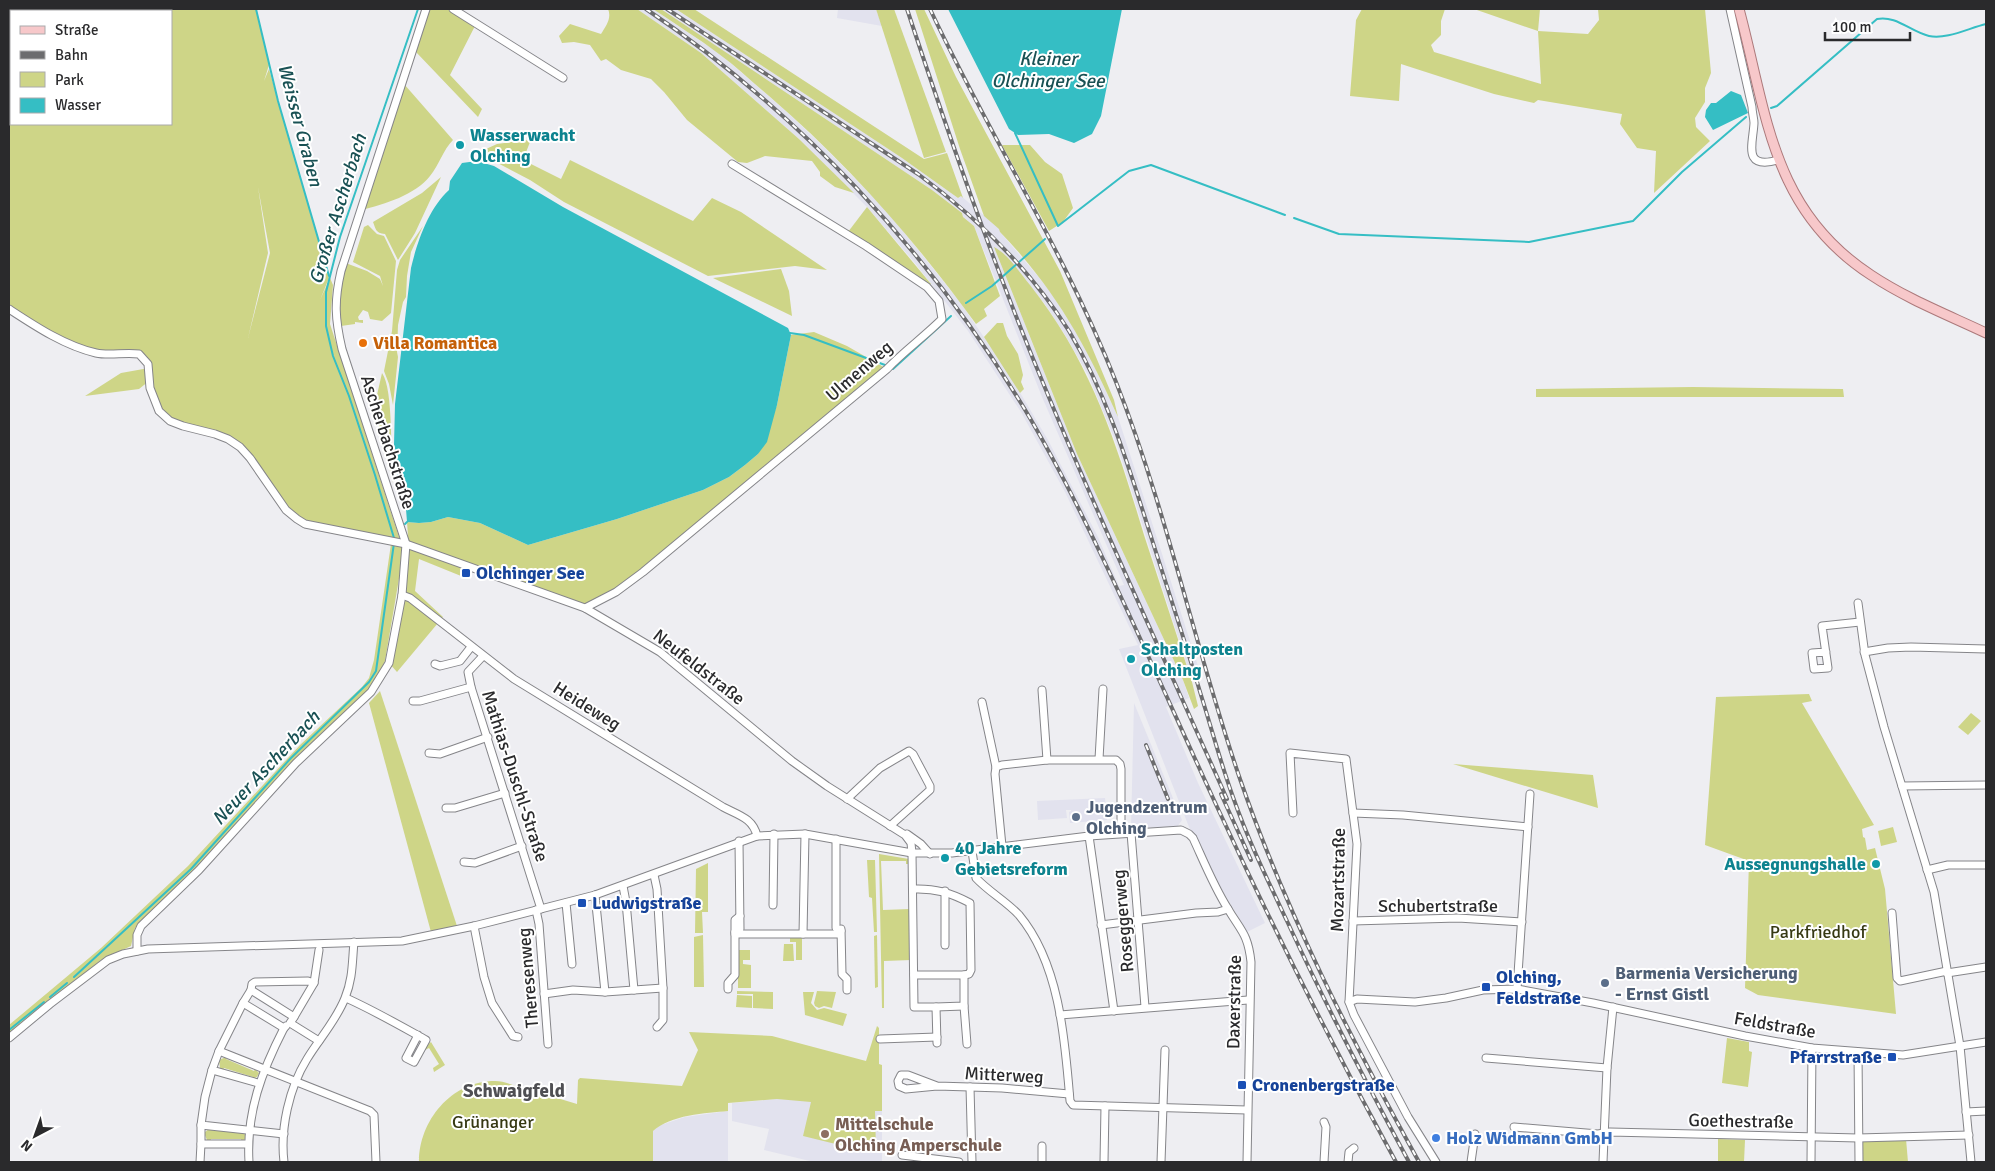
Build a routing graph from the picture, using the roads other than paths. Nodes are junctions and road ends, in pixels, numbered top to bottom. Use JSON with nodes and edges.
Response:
{"nodes":[{"id":1,"x":426,"y":9,"type":"edge"},
{"id":2,"x":453,"y":9,"type":"edge"},
{"id":3,"x":1730,"y":9,"type":"edge"},
{"id":4,"x":1739,"y":9,"type":"edge"},
{"id":5,"x":563,"y":78,"type":"dead end"},
{"id":6,"x":1778,"y":160,"type":"junction"},
{"id":7,"x":732,"y":164,"type":"dead end"},
{"id":8,"x":9,"y":309,"type":"edge"},
{"id":9,"x":1986,"y":333,"type":"edge"},
{"id":10,"x":406,"y":544,"type":"junction"},
{"id":11,"x":402,"y":595,"type":"junction"},
{"id":12,"x":1858,"y":603,"type":"dead end"},
{"id":13,"x":586,"y":608,"type":"junction"},
{"id":14,"x":1860,"y":622,"type":"junction"},
{"id":15,"x":471,"y":647,"type":"junction"},
{"id":16,"x":1986,"y":649,"type":"edge"},
{"id":17,"x":1826,"y":652,"type":"dead end"},
{"id":18,"x":1864,"y":652,"type":"junction"},
{"id":19,"x":483,"y":656,"type":"junction"},
{"id":20,"x":434,"y":664,"type":"dead end"},
{"id":21,"x":471,"y":687,"type":"junction"},
{"id":22,"x":1103,"y":688,"type":"dead end"},
{"id":23,"x":1042,"y":690,"type":"dead end"},
{"id":24,"x":413,"y":701,"type":"dead end"},
{"id":25,"x":982,"y":702,"type":"dead end"},
{"id":26,"x":488,"y":737,"type":"junction"},
{"id":27,"x":430,"y":753,"type":"dead end"},
{"id":28,"x":1099,"y":759,"type":"junction"},
{"id":29,"x":1047,"y":760,"type":"junction"},
{"id":30,"x":996,"y":767,"type":"junction"},
{"id":31,"x":1986,"y":785,"type":"edge"},
{"id":32,"x":1902,"y":786,"type":"junction"},
{"id":33,"x":505,"y":792,"type":"junction"},
{"id":34,"x":1530,"y":794,"type":"dead end"},
{"id":35,"x":847,"y":799,"type":"junction"},
{"id":36,"x":446,"y":808,"type":"dead end"},
{"id":37,"x":1293,"y":813,"type":"dead end"},
{"id":38,"x":1353,"y":814,"type":"junction"},
{"id":39,"x":890,"y":826,"type":"junction"},
{"id":40,"x":1528,"y":827,"type":"junction"},
{"id":41,"x":900,"y":832,"type":"junction"},
{"id":42,"x":1131,"y":833,"type":"junction"},
{"id":43,"x":774,"y":834,"type":"junction"},
{"id":44,"x":805,"y":834,"type":"junction"},
{"id":45,"x":1121,"y":834,"type":"junction"},
{"id":46,"x":757,"y":836,"type":"junction"},
{"id":47,"x":1089,"y":836,"type":"junction"},
{"id":48,"x":836,"y":839,"type":"junction"},
{"id":49,"x":739,"y":841,"type":"junction"},
{"id":50,"x":522,"y":846,"type":"junction"},
{"id":51,"x":1002,"y":846,"type":"junction"},
{"id":52,"x":972,"y":851,"type":"junction"},
{"id":53,"x":912,"y":853,"type":"junction"},
{"id":54,"x":930,"y":854,"type":"junction"},
{"id":55,"x":464,"y":862,"type":"dead end"},
{"id":56,"x":1986,"y":865,"type":"edge"},
{"id":57,"x":1928,"y":870,"type":"junction"},
{"id":58,"x":654,"y":875,"type":"junction"},
{"id":59,"x":623,"y":886,"type":"junction"},
{"id":60,"x":913,"y":888,"type":"junction"},
{"id":61,"x":945,"y":891,"type":"junction"},
{"id":62,"x":596,"y":895,"type":"junction"},
{"id":63,"x":566,"y":903,"type":"junction"},
{"id":64,"x":773,"y":905,"type":"dead end"},
{"id":65,"x":1228,"y":909,"type":"junction"},
{"id":66,"x":539,"y":910,"type":"junction"},
{"id":67,"x":1892,"y":913,"type":"dead end"},
{"id":68,"x":1139,"y":920,"type":"junction"},
{"id":69,"x":1353,"y":921,"type":"junction"},
{"id":70,"x":1522,"y":922,"type":"junction"},
{"id":71,"x":1101,"y":925,"type":"junction"},
{"id":72,"x":474,"y":926,"type":"junction"},
{"id":73,"x":840,"y":932,"type":"junction"},
{"id":74,"x":735,"y":933,"type":"junction"},
{"id":75,"x":803,"y":934,"type":"junction"},
{"id":76,"x":354,"y":942,"type":"junction"},
{"id":77,"x":945,"y":944,"type":"dead end"},
{"id":78,"x":137,"y":950,"type":"junction"},
{"id":79,"x":318,"y":950,"type":"dead end"},
{"id":80,"x":572,"y":964,"type":"dead end"},
{"id":81,"x":1986,"y":967,"type":"edge"},
{"id":82,"x":1947,"y":972,"type":"junction"},
{"id":83,"x":914,"y":975,"type":"junction"},
{"id":84,"x":964,"y":975,"type":"junction"},
{"id":85,"x":314,"y":983,"type":"junction"},
{"id":86,"x":663,"y":988,"type":"junction"},
{"id":87,"x":728,"y":989,"type":"dead end"},
{"id":88,"x":1517,"y":989,"type":"junction"},
{"id":89,"x":251,"y":990,"type":"junction"},
{"id":90,"x":634,"y":990,"type":"junction"},
{"id":91,"x":847,"y":990,"type":"dead end"},
{"id":92,"x":605,"y":992,"type":"junction"},
{"id":93,"x":544,"y":994,"type":"junction"},
{"id":94,"x":346,"y":998,"type":"junction"},
{"id":95,"x":1248,"y":1000,"type":"junction"},
{"id":96,"x":1349,"y":1002,"type":"junction"},
{"id":97,"x":243,"y":1003,"type":"junction"},
{"id":98,"x":964,"y":1006,"type":"junction"},
{"id":99,"x":936,"y":1007,"type":"junction"},
{"id":100,"x":1145,"y":1007,"type":"junction"},
{"id":101,"x":1613,"y":1007,"type":"junction"},
{"id":102,"x":1114,"y":1012,"type":"junction"},
{"id":103,"x":1060,"y":1015,"type":"junction"},
{"id":104,"x":290,"y":1023,"type":"junction"},
{"id":105,"x":657,"y":1027,"type":"dead end"},
{"id":106,"x":418,"y":1036,"type":"dead end"},
{"id":107,"x":518,"y":1037,"type":"dead end"},
{"id":108,"x":9,"y":1038,"type":"edge"},
{"id":109,"x":880,"y":1039,"type":"dead end"},
{"id":110,"x":320,"y":1041,"type":"junction"},
{"id":111,"x":1986,"y":1042,"type":"edge"},
{"id":112,"x":548,"y":1044,"type":"dead end"},
{"id":113,"x":966,"y":1044,"type":"dead end"},
{"id":114,"x":1960,"y":1046,"type":"junction"},
{"id":115,"x":1812,"y":1048,"type":"junction"},
{"id":116,"x":219,"y":1050,"type":"junction"},
{"id":117,"x":1165,"y":1050,"type":"dead end"},
{"id":118,"x":1858,"y":1052,"type":"junction"},
{"id":119,"x":1486,"y":1058,"type":"dead end"},
{"id":120,"x":1607,"y":1068,"type":"junction"},
{"id":121,"x":212,"y":1070,"type":"junction"},
{"id":122,"x":263,"y":1070,"type":"junction"},
{"id":123,"x":297,"y":1082,"type":"junction"},
{"id":124,"x":258,"y":1083,"type":"junction"},
{"id":125,"x":936,"y":1086,"type":"junction"},
{"id":126,"x":970,"y":1087,"type":"junction"},
{"id":127,"x":1069,"y":1098,"type":"junction"},
{"id":128,"x":1105,"y":1106,"type":"junction"},
{"id":129,"x":1162,"y":1108,"type":"junction"},
{"id":130,"x":1247,"y":1110,"type":"junction"},
{"id":131,"x":1986,"y":1111,"type":"edge"},
{"id":132,"x":1966,"y":1112,"type":"junction"},
{"id":133,"x":1324,"y":1122,"type":"dead end"},
{"id":134,"x":201,"y":1125,"type":"junction"},
{"id":135,"x":1514,"y":1127,"type":"dead end"},
{"id":136,"x":250,"y":1129,"type":"junction"},
{"id":137,"x":1604,"y":1133,"type":"junction"},
{"id":138,"x":284,"y":1134,"type":"junction"},
{"id":139,"x":1475,"y":1134,"type":"dead end"},
{"id":140,"x":1968,"y":1135,"type":"junction"},
{"id":141,"x":1811,"y":1137,"type":"junction"},
{"id":142,"x":1858,"y":1138,"type":"junction"},
{"id":143,"x":201,"y":1144,"type":"junction"},
{"id":144,"x":248,"y":1144,"type":"junction"},
{"id":145,"x":1042,"y":1146,"type":"dead end"},
{"id":146,"x":1354,"y":1148,"type":"dead end"},
{"id":147,"x":902,"y":1155,"type":"dead end"},
{"id":148,"x":200,"y":1162,"type":"edge"},
{"id":149,"x":249,"y":1162,"type":"edge"},
{"id":150,"x":284,"y":1162,"type":"edge"},
{"id":151,"x":376,"y":1162,"type":"edge"},
{"id":152,"x":958,"y":1162,"type":"edge"},
{"id":153,"x":972,"y":1162,"type":"edge"},
{"id":154,"x":1042,"y":1162,"type":"edge"},
{"id":155,"x":1104,"y":1162,"type":"edge"},
{"id":156,"x":1161,"y":1162,"type":"edge"},
{"id":157,"x":1246,"y":1162,"type":"edge"},
{"id":158,"x":1324,"y":1162,"type":"edge"},
{"id":159,"x":1348,"y":1162,"type":"edge"},
{"id":160,"x":1436,"y":1162,"type":"edge"},
{"id":161,"x":1472,"y":1162,"type":"edge"},
{"id":162,"x":1603,"y":1162,"type":"edge"},
{"id":163,"x":1811,"y":1162,"type":"edge"},
{"id":164,"x":1859,"y":1162,"type":"edge"},
{"id":165,"x":1971,"y":1162,"type":"edge"}],
"edges":[{"from":1,"to":10,"type":"street","name":"Ascherbachstraße"},
{"from":2,"to":5,"type":"street"},
{"from":3,"to":6,"type":"street"},
{"from":4,"to":6,"type":"main road"},
{"from":6,"to":9,"type":"main road"},
{"from":7,"to":13,"type":"street","name":"Ulmenweg"},
{"from":8,"to":10,"type":"street","name":"Neufeldstraße"},
{"from":10,"to":11,"type":"street","name":"Ascherbachstraße"},
{"from":10,"to":13,"type":"street","name":"Neufeldstraße"},
{"from":11,"to":15,"type":"street","name":"Heideweg"},
{"from":11,"to":78,"type":"street","name":"Ascherbachstraße"},
{"from":12,"to":14,"type":"street"},
{"from":13,"to":35,"type":"street","name":"Neufeldstraße"},
{"from":14,"to":17,"type":"street"},
{"from":14,"to":18,"type":"street"},
{"from":15,"to":19,"type":"street","name":"Heideweg"},
{"from":15,"to":20,"type":"street"},
{"from":16,"to":18,"type":"street"},
{"from":18,"to":32,"type":"street"},
{"from":19,"to":21,"type":"street","name":"Mathias-Duschl-Straße"},
{"from":19,"to":46,"type":"street","name":"Heideweg"},
{"from":21,"to":24,"type":"street"},
{"from":21,"to":26,"type":"street","name":"Mathias-Duschl-Straße"},
{"from":22,"to":28,"type":"street"},
{"from":23,"to":29,"type":"street"},
{"from":25,"to":30,"type":"street"},
{"from":26,"to":27,"type":"street"},
{"from":26,"to":33,"type":"street","name":"Mathias-Duschl-Straße"},
{"from":28,"to":29,"type":"street"},
{"from":28,"to":45,"type":"street"},
{"from":29,"to":30,"type":"street"},
{"from":30,"to":51,"type":"street"},
{"from":31,"to":32,"type":"street"},
{"from":32,"to":57,"type":"street"},
{"from":33,"to":36,"type":"street"},
{"from":33,"to":50,"type":"street","name":"Mathias-Duschl-Straße"},
{"from":34,"to":40,"type":"street"},
{"from":35,"to":39,"type":"street","name":"Neufeldstraße"},
{"from":35,"to":39,"type":"street"},
{"from":37,"to":38,"type":"street","name":"Mozartstraße"},
{"from":38,"to":40,"type":"street"},
{"from":38,"to":69,"type":"street","name":"Mozartstraße"},
{"from":39,"to":41,"type":"street","name":"Neufeldstraße"},
{"from":40,"to":70,"type":"street"},
{"from":41,"to":53,"type":"street","name":"Neufeldstraße"},
{"from":41,"to":54,"type":"street"},
{"from":42,"to":45,"type":"street"},
{"from":42,"to":65,"type":"street","name":"Daxerstraße"},
{"from":42,"to":68,"type":"street","name":"Roseggerweg"},
{"from":43,"to":44,"type":"street"},
{"from":43,"to":46,"type":"street"},
{"from":43,"to":64,"type":"street"},
{"from":44,"to":48,"type":"street"},
{"from":44,"to":75,"type":"street"},
{"from":45,"to":47,"type":"street"},
{"from":46,"to":49,"type":"street"},
{"from":47,"to":51,"type":"street"},
{"from":47,"to":71,"type":"street"},
{"from":48,"to":53,"type":"street"},
{"from":48,"to":73,"type":"street"},
{"from":49,"to":58,"type":"street"},
{"from":49,"to":74,"type":"street"},
{"from":50,"to":55,"type":"street"},
{"from":50,"to":66,"type":"street","name":"Mathias-Duschl-Straße"},
{"from":51,"to":52,"type":"street"},
{"from":52,"to":54,"type":"street"},
{"from":52,"to":103,"type":"street"},
{"from":53,"to":54,"type":"street"},
{"from":53,"to":60,"type":"street"},
{"from":56,"to":57,"type":"street"},
{"from":57,"to":82,"type":"street"},
{"from":58,"to":59,"type":"street"},
{"from":58,"to":86,"type":"street"},
{"from":59,"to":62,"type":"street"},
{"from":59,"to":90,"type":"street"},
{"from":60,"to":61,"type":"street"},
{"from":60,"to":83,"type":"street"},
{"from":61,"to":77,"type":"street"},
{"from":61,"to":84,"type":"street"},
{"from":62,"to":63,"type":"street"},
{"from":62,"to":92,"type":"street"},
{"from":63,"to":66,"type":"street"},
{"from":63,"to":80,"type":"street"},
{"from":65,"to":68,"type":"street"},
{"from":65,"to":95,"type":"street","name":"Daxerstraße"},
{"from":66,"to":72,"type":"street"},
{"from":66,"to":93,"type":"street","name":"Theresenweg"},
{"from":67,"to":82,"type":"street"},
{"from":68,"to":71,"type":"street"},
{"from":68,"to":100,"type":"street","name":"Roseggerweg"},
{"from":69,"to":70,"type":"street","name":"Schubertstraße"},
{"from":69,"to":96,"type":"street","name":"Mozartstraße"},
{"from":70,"to":88,"type":"street"},
{"from":71,"to":102,"type":"street"},
{"from":72,"to":76,"type":"street"},
{"from":72,"to":107,"type":"street"},
{"from":73,"to":75,"type":"street"},
{"from":73,"to":91,"type":"street"},
{"from":74,"to":75,"type":"street"},
{"from":74,"to":87,"type":"street"},
{"from":76,"to":78,"type":"street"},
{"from":76,"to":94,"type":"street"},
{"from":78,"to":108,"type":"street"},
{"from":79,"to":85,"type":"street"},
{"from":81,"to":82,"type":"street"},
{"from":82,"to":114,"type":"street"},
{"from":83,"to":84,"type":"street"},
{"from":83,"to":99,"type":"street"},
{"from":84,"to":98,"type":"street"},
{"from":85,"to":89,"type":"street"},
{"from":85,"to":104,"type":"street"},
{"from":86,"to":90,"type":"street"},
{"from":86,"to":105,"type":"street"},
{"from":88,"to":96,"type":"street","name":"Feldstraße"},
{"from":88,"to":101,"type":"street","name":"Feldstraße"},
{"from":89,"to":97,"type":"street"},
{"from":89,"to":104,"type":"street"},
{"from":90,"to":92,"type":"street"},
{"from":92,"to":93,"type":"street"},
{"from":93,"to":112,"type":"street","name":"Theresenweg"},
{"from":94,"to":106,"type":"street"},
{"from":94,"to":110,"type":"street"},
{"from":95,"to":100,"type":"street"},
{"from":95,"to":130,"type":"street","name":"Daxerstraße"},
{"from":96,"to":160,"type":"street"},
{"from":97,"to":104,"type":"street"},
{"from":97,"to":116,"type":"street"},
{"from":98,"to":99,"type":"street"},
{"from":98,"to":113,"type":"street"},
{"from":99,"to":109,"type":"street"},
{"from":100,"to":102,"type":"street"},
{"from":101,"to":115,"type":"street","name":"Feldstraße"},
{"from":101,"to":120,"type":"street"},
{"from":102,"to":103,"type":"street"},
{"from":103,"to":127,"type":"street"},
{"from":104,"to":110,"type":"street"},
{"from":104,"to":122,"type":"street"},
{"from":110,"to":123,"type":"street"},
{"from":111,"to":114,"type":"street","name":"Feldstraße"},
{"from":114,"to":118,"type":"street","name":"Feldstraße"},
{"from":114,"to":132,"type":"street"},
{"from":115,"to":118,"type":"street","name":"Feldstraße"},
{"from":115,"to":141,"type":"street"},
{"from":116,"to":121,"type":"street"},
{"from":116,"to":122,"type":"street"},
{"from":117,"to":129,"type":"street"},
{"from":118,"to":142,"type":"street"},
{"from":119,"to":120,"type":"street"},
{"from":120,"to":137,"type":"street"},
{"from":121,"to":124,"type":"street"},
{"from":121,"to":134,"type":"street"},
{"from":122,"to":123,"type":"street"},
{"from":122,"to":124,"type":"street"},
{"from":123,"to":138,"type":"street"},
{"from":123,"to":151,"type":"street"},
{"from":124,"to":136,"type":"street"},
{"from":125,"to":125,"type":"street","name":"Mitterweg"},
{"from":125,"to":126,"type":"street","name":"Mitterweg"},
{"from":126,"to":127,"type":"street","name":"Mitterweg"},
{"from":126,"to":153,"type":"street"},
{"from":127,"to":128,"type":"street"},
{"from":128,"to":129,"type":"street"},
{"from":128,"to":155,"type":"street"},
{"from":129,"to":130,"type":"street"},
{"from":129,"to":156,"type":"street"},
{"from":130,"to":157,"type":"street","name":"Daxerstraße"},
{"from":131,"to":132,"type":"street"},
{"from":132,"to":140,"type":"street"},
{"from":133,"to":158,"type":"street"},
{"from":134,"to":136,"type":"street"},
{"from":134,"to":143,"type":"street"},
{"from":135,"to":137,"type":"street","name":"Goethestraße"},
{"from":136,"to":138,"type":"street"},
{"from":136,"to":144,"type":"street"},
{"from":137,"to":141,"type":"street","name":"Goethestraße"},
{"from":137,"to":162,"type":"street"},
{"from":138,"to":150,"type":"street"},
{"from":139,"to":161,"type":"street"},
{"from":140,"to":142,"type":"street","name":"Goethestraße"},
{"from":140,"to":165,"type":"street"},
{"from":141,"to":142,"type":"street","name":"Goethestraße"},
{"from":141,"to":163,"type":"street"},
{"from":142,"to":164,"type":"street"},
{"from":143,"to":144,"type":"street"},
{"from":143,"to":148,"type":"street"},
{"from":144,"to":149,"type":"street"},
{"from":145,"to":154,"type":"street"},
{"from":146,"to":159,"type":"street"},
{"from":147,"to":152,"type":"street"}]}
